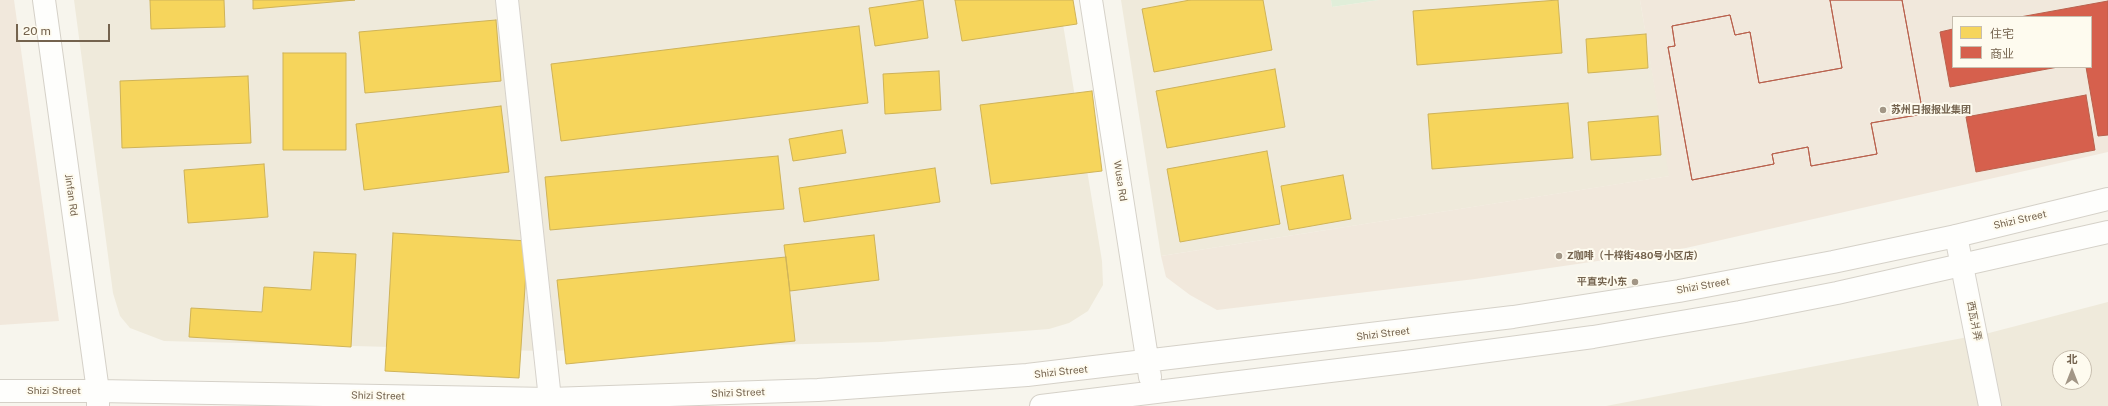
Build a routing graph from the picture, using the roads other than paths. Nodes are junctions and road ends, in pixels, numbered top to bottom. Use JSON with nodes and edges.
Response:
{"nodes":[{"id":1,"x":44,"y":0,"type":"edge"},
{"id":2,"x":507,"y":0,"type":"edge"},
{"id":3,"x":1092,"y":0,"type":"edge"},
{"id":4,"x":2108,"y":199,"type":"edge"},
{"id":5,"x":2108,"y":232,"type":"edge"},
{"id":6,"x":1956,"y":236,"type":"junction"},
{"id":7,"x":1963,"y":264,"type":"junction"},
{"id":8,"x":1149,"y":362,"type":"junction"},
{"id":9,"x":0,"y":391,"type":"edge"},
{"id":10,"x":98,"y":398,"type":"edge"},
{"id":11,"x":550,"y":399,"type":"junction"},
{"id":12,"x":1153,"y":399,"type":"edge"},
{"id":13,"x":1041,"y":406,"type":"edge"},
{"id":14,"x":1990,"y":406,"type":"edge"}],
"edges":[{"from":1,"to":10,"type":"main road","name":"Jinfan Rd"},
{"from":2,"to":11,"type":"main road"},
{"from":3,"to":8,"type":"main road","name":"Wusa Rd"},
{"from":4,"to":6,"type":"main road","name":"Shizi Street"},
{"from":5,"to":7,"type":"main road"},
{"from":6,"to":7,"type":"main road","name":"西瓦爿弄"},
{"from":6,"to":8,"type":"main road","name":"Shizi Street"},
{"from":7,"to":12,"type":"main road"},
{"from":7,"to":14,"type":"main road","name":"西瓦爿弄"},
{"from":8,"to":11,"type":"main road","name":"Shizi Street"},
{"from":8,"to":12,"type":"main road","name":"Wusa Rd"},
{"from":9,"to":10,"type":"main road","name":"Shizi Street"},
{"from":10,"to":11,"type":"main road","name":"Shizi Street"},
{"from":12,"to":13,"type":"main road"}]}
